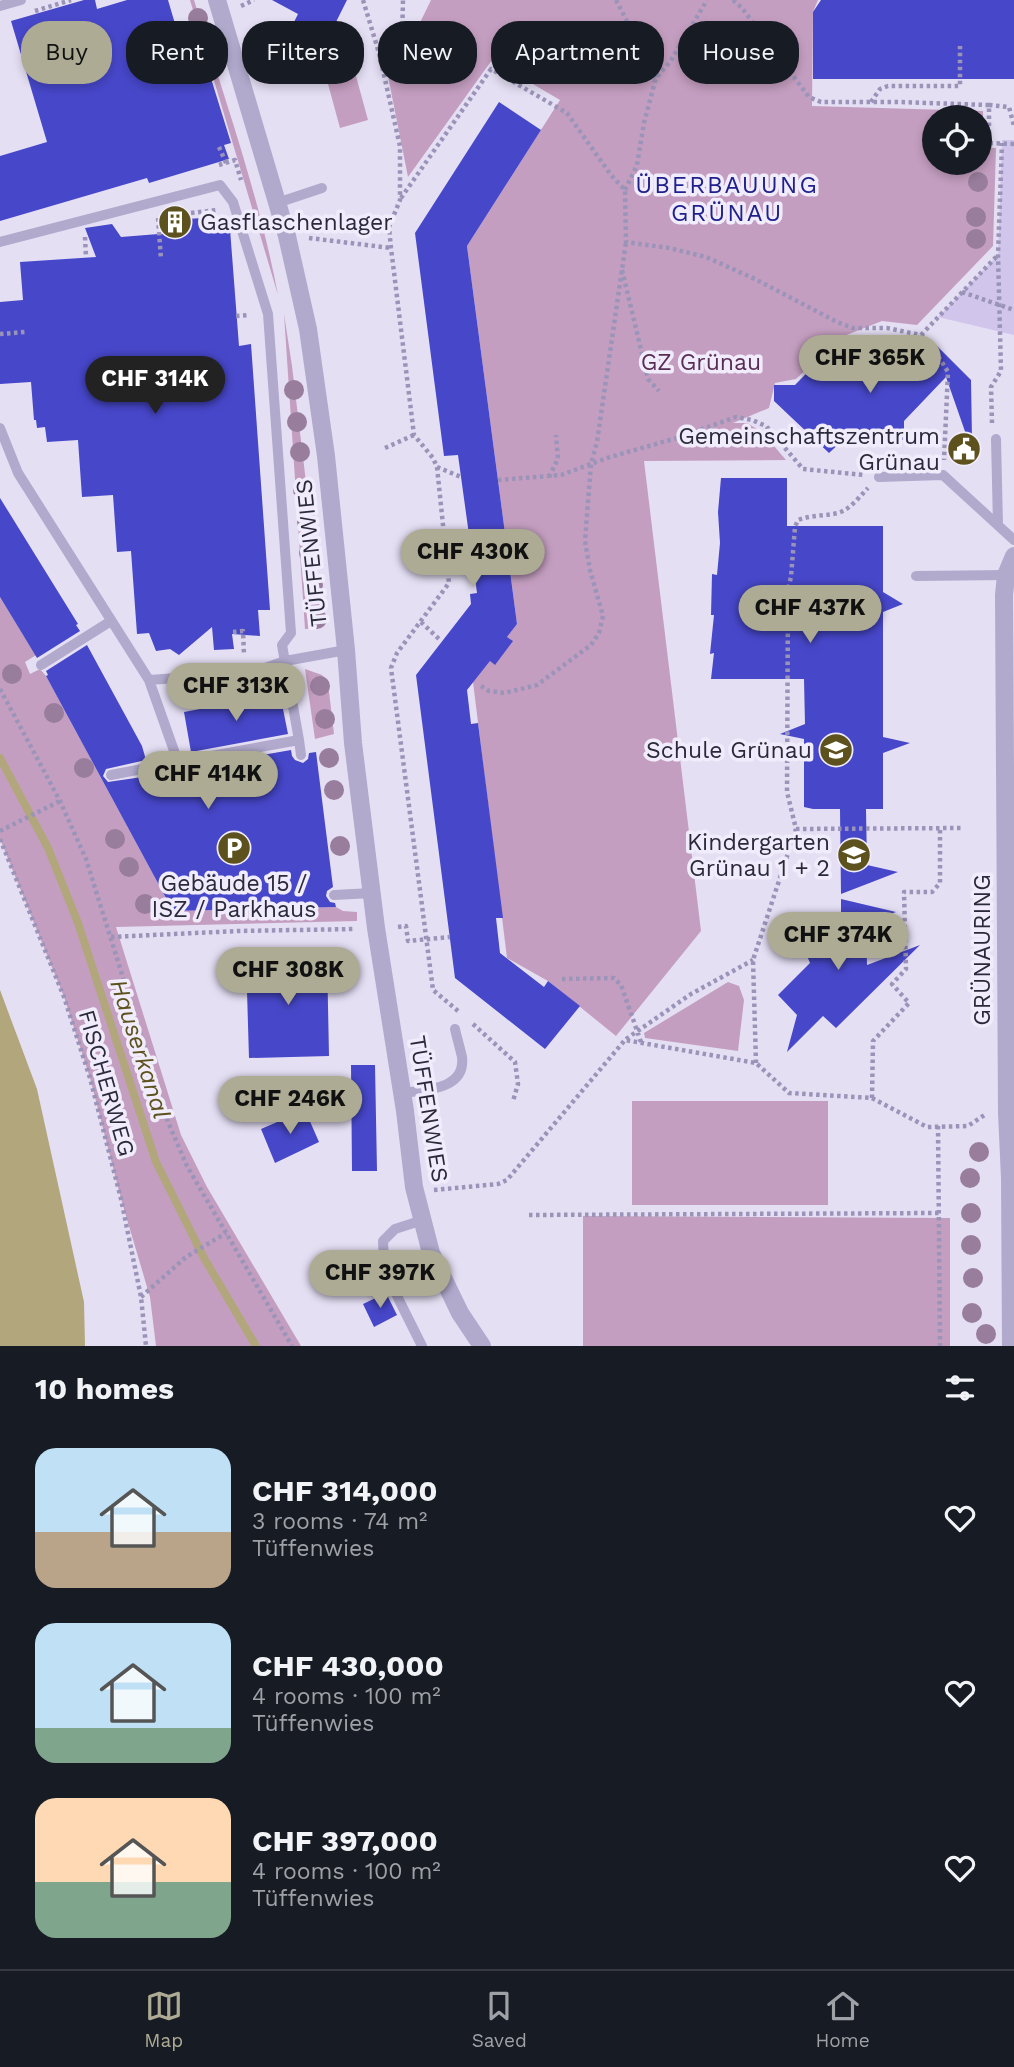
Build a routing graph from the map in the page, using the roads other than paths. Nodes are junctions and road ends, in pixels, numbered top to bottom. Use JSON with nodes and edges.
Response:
{"nodes":[{"id":1,"x":21,"y":0,"type":"edge"},
{"id":2,"x":217,"y":0,"type":"edge"},
{"id":3,"x":0,"y":6,"type":"edge"},
{"id":4,"x":322,"y":188,"type":"dead end"},
{"id":5,"x":277,"y":203,"type":"junction"},
{"id":6,"x":0,"y":242,"type":"edge"},
{"id":7,"x":0,"y":428,"type":"edge"},
{"id":8,"x":996,"y":439,"type":"road end"},
{"id":9,"x":878,"y":477,"type":"road end"},
{"id":10,"x":998,"y":525,"type":"junction"},
{"id":11,"x":1014,"y":540,"type":"edge"},
{"id":12,"x":1014,"y":556,"type":"edge"},
{"id":13,"x":1006,"y":575,"type":"junction"},
{"id":14,"x":916,"y":576,"type":"dead end"},
{"id":15,"x":111,"y":621,"type":"junction"},
{"id":16,"x":346,"y":650,"type":"junction"},
{"id":17,"x":285,"y":661,"type":"junction"},
{"id":18,"x":41,"y":665,"type":"dead end"},
{"id":19,"x":149,"y":680,"type":"junction"},
{"id":20,"x":299,"y":740,"type":"junction"},
{"id":21,"x":301,"y":755,"type":"dead end"},
{"id":22,"x":178,"y":762,"type":"junction"},
{"id":23,"x":111,"y":775,"type":"dead end"},
{"id":24,"x":372,"y":892,"type":"junction"},
{"id":25,"x":334,"y":895,"type":"dead end"},
{"id":26,"x":455,"y":1029,"type":"dead end"},
{"id":27,"x":402,"y":1093,"type":"junction"},
{"id":28,"x":423,"y":1220,"type":"junction"},
{"id":29,"x":422,"y":1346,"type":"edge"},
{"id":30,"x":482,"y":1346,"type":"edge"},
{"id":31,"x":1011,"y":1346,"type":"edge"}],
"edges":[{"from":1,"to":3,"type":"lane"},
{"from":2,"to":5,"type":"street","name":"TÜFFENWIES"},
{"from":4,"to":5,"type":"lane"},
{"from":5,"to":16,"type":"street","name":"TÜFFENWIES"},
{"from":6,"to":17,"type":"lane"},
{"from":7,"to":15,"type":"lane"},
{"from":8,"to":10,"type":"lane"},
{"from":9,"to":10,"type":"lane"},
{"from":10,"to":11,"type":"lane"},
{"from":12,"to":13,"type":"street","name":"GRÜNAURING"},
{"from":13,"to":14,"type":"lane"},
{"from":13,"to":31,"type":"street","name":"GRÜNAURING"},
{"from":15,"to":18,"type":"lane"},
{"from":15,"to":19,"type":"lane"},
{"from":16,"to":17,"type":"lane"},
{"from":16,"to":24,"type":"street","name":"TÜFFENWIES"},
{"from":17,"to":19,"type":"lane"},
{"from":17,"to":20,"type":"lane"},
{"from":19,"to":22,"type":"lane"},
{"from":20,"to":21,"type":"lane"},
{"from":20,"to":22,"type":"lane"},
{"from":22,"to":23,"type":"lane"},
{"from":24,"to":25,"type":"lane"},
{"from":24,"to":27,"type":"street","name":"TÜFFENWIES"},
{"from":26,"to":27,"type":"lane"},
{"from":27,"to":28,"type":"street","name":"TÜFFENWIES"},
{"from":28,"to":29,"type":"lane"},
{"from":28,"to":30,"type":"street","name":"TÜFFENWIES"}]}
